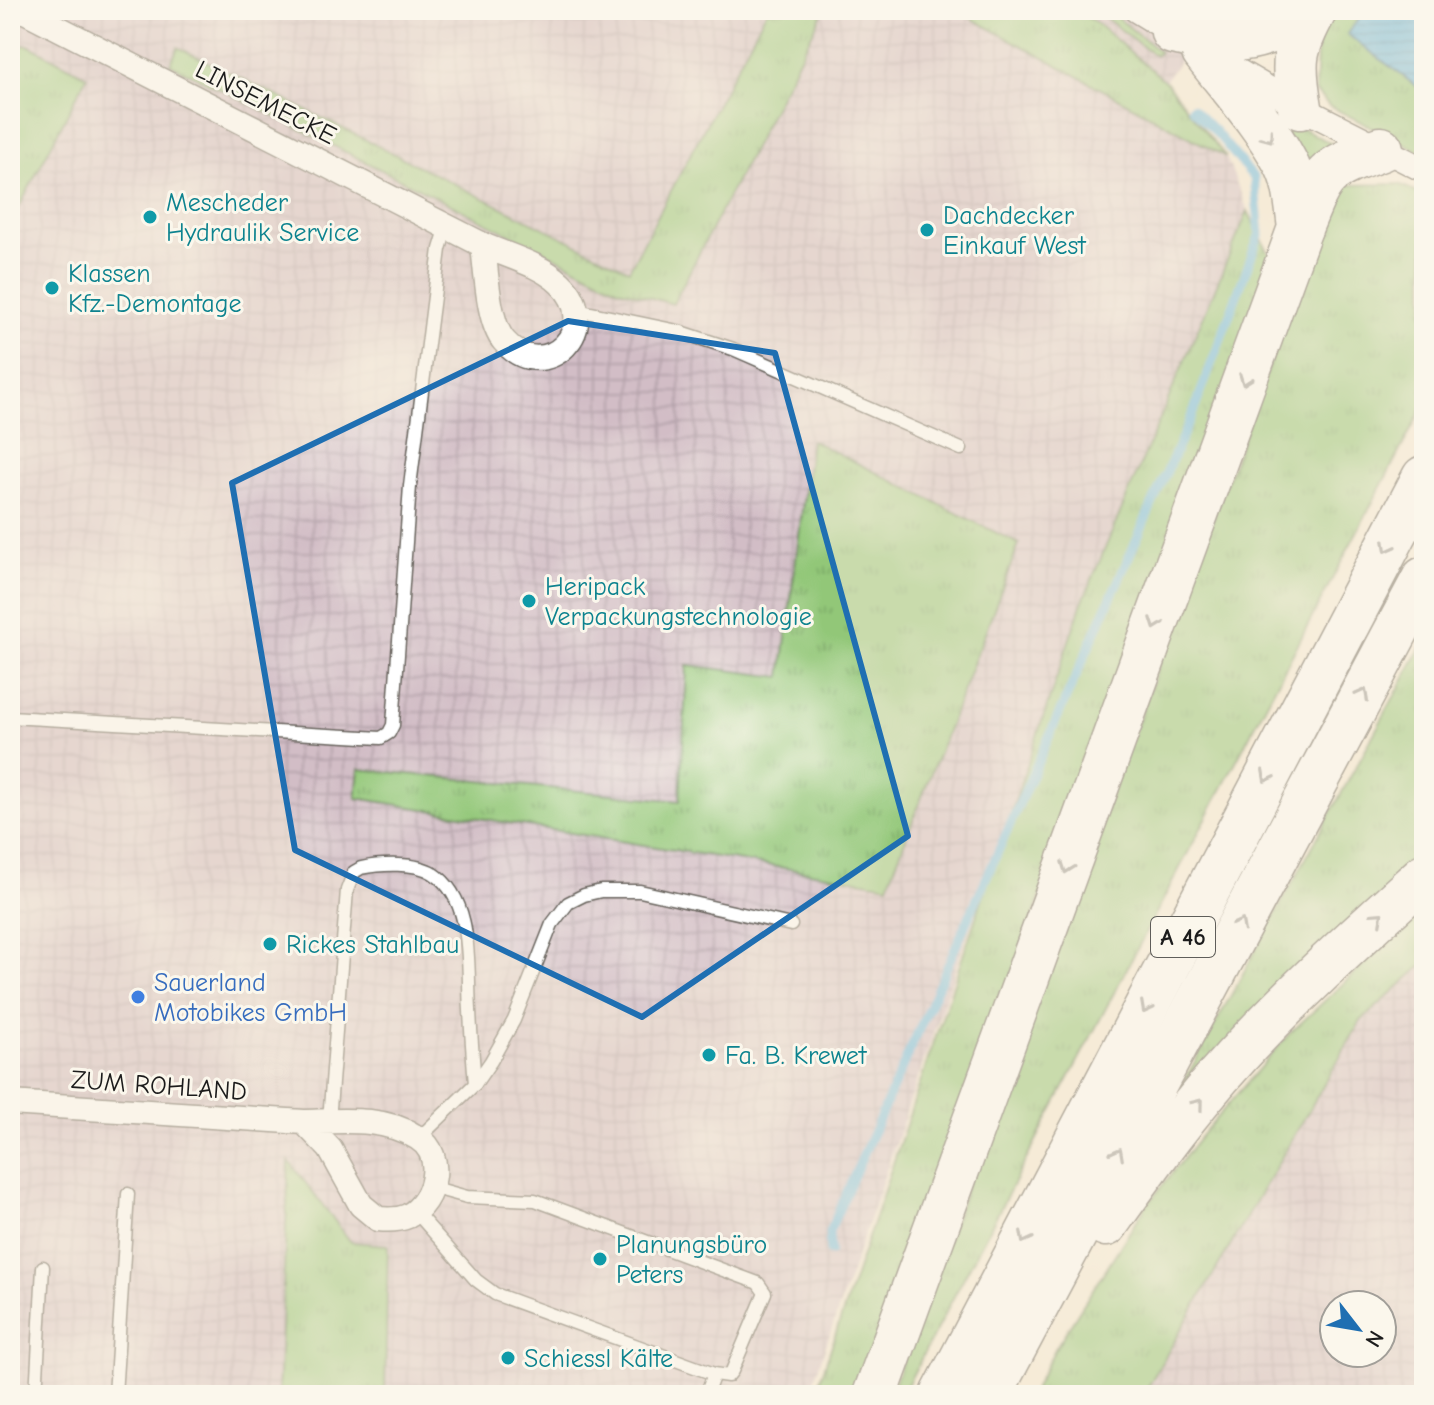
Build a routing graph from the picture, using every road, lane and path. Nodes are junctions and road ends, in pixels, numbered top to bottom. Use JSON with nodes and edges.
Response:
{"nodes":[{"id":1,"x":23,"y":10,"type":"edge"},
{"id":2,"x":1136,"y":10,"type":"edge"},
{"id":3,"x":1307,"y":10,"type":"edge"},
{"id":4,"x":1315,"y":10,"type":"edge"},
{"id":5,"x":1188,"y":42,"type":"junction"},
{"id":6,"x":1300,"y":107,"type":"junction"},
{"id":7,"x":1381,"y":149,"type":"junction"},
{"id":8,"x":1424,"y":170,"type":"edge"},
{"id":9,"x":447,"y":226,"type":"junction"},
{"id":10,"x":1300,"y":228,"type":"junction"},
{"id":11,"x":483,"y":245,"type":"junction"},
{"id":12,"x":577,"y":310,"type":"junction"},
{"id":13,"x":961,"y":449,"type":"dead end"},
{"id":14,"x":1424,"y":478,"type":"edge"},
{"id":15,"x":1424,"y":579,"type":"edge"},
{"id":16,"x":10,"y":717,"type":"edge"},
{"id":17,"x":1424,"y":876,"type":"edge"},
{"id":18,"x":791,"y":925,"type":"dead end"},
{"id":19,"x":475,"y":1084,"type":"junction"},
{"id":20,"x":10,"y":1103,"type":"edge"},
{"id":21,"x":329,"y":1121,"type":"junction"},
{"id":22,"x":304,"y":1122,"type":"junction"},
{"id":23,"x":419,"y":1138,"type":"junction"},
{"id":24,"x":431,"y":1187,"type":"junction"},
{"id":25,"x":128,"y":1194,"type":"dead end"},
{"id":26,"x":415,"y":1211,"type":"junction"},
{"id":27,"x":43,"y":1267,"type":"dead end"},
{"id":28,"x":714,"y":1374,"type":"junction"},
{"id":29,"x":36,"y":1395,"type":"edge"},
{"id":30,"x":115,"y":1395,"type":"edge"},
{"id":31,"x":706,"y":1395,"type":"edge"},
{"id":32,"x":875,"y":1395,"type":"edge"},
{"id":33,"x":943,"y":1395,"type":"edge"},
{"id":34,"x":990,"y":1395,"type":"edge"}],
"edges":[{"from":1,"to":9,"type":"street","name":"LINSEMECKE"},
{"from":2,"to":5,"type":"street"},
{"from":3,"to":5,"type":"highway"},
{"from":4,"to":6,"type":"highway"},
{"from":5,"to":6,"type":"street"},
{"from":5,"to":10,"type":"highway","one_way":true},
{"from":6,"to":7,"type":"street"},
{"from":7,"to":8,"type":"street"},
{"from":7,"to":10,"type":"highway"},
{"from":9,"to":11,"type":"street","name":"LINSEMECKE"},
{"from":9,"to":16,"type":"lane"},
{"from":10,"to":32,"type":"highway","one_way":true},
{"from":11,"to":12,"type":"street","name":"LINSEMECKE"},
{"from":11,"to":12,"type":"street"},
{"from":12,"to":13,"type":"lane"},
{"from":14,"to":33,"type":"highway","number":"A 46","one_way":true},
{"from":34,"to":15,"type":"highway","number":"A 46","one_way":true},
{"from":34,"to":17,"type":"highway","one_way":true},
{"from":18,"to":19,"type":"lane"},
{"from":19,"to":21,"type":"lane"},
{"from":19,"to":23,"type":"lane"},
{"from":20,"to":22,"type":"street","name":"ZUM ROHLAND"},
{"from":21,"to":22,"type":"street","name":"ZUM ROHLAND"},
{"from":21,"to":23,"type":"street","name":"ZUM ROHLAND"},
{"from":22,"to":26,"type":"street"},
{"from":23,"to":24,"type":"street"},
{"from":24,"to":26,"type":"street"},
{"from":24,"to":28,"type":"lane"},
{"from":25,"to":30,"type":"lane"},
{"from":26,"to":28,"type":"lane"},
{"from":27,"to":29,"type":"lane"},
{"from":28,"to":31,"type":"lane"}]}
